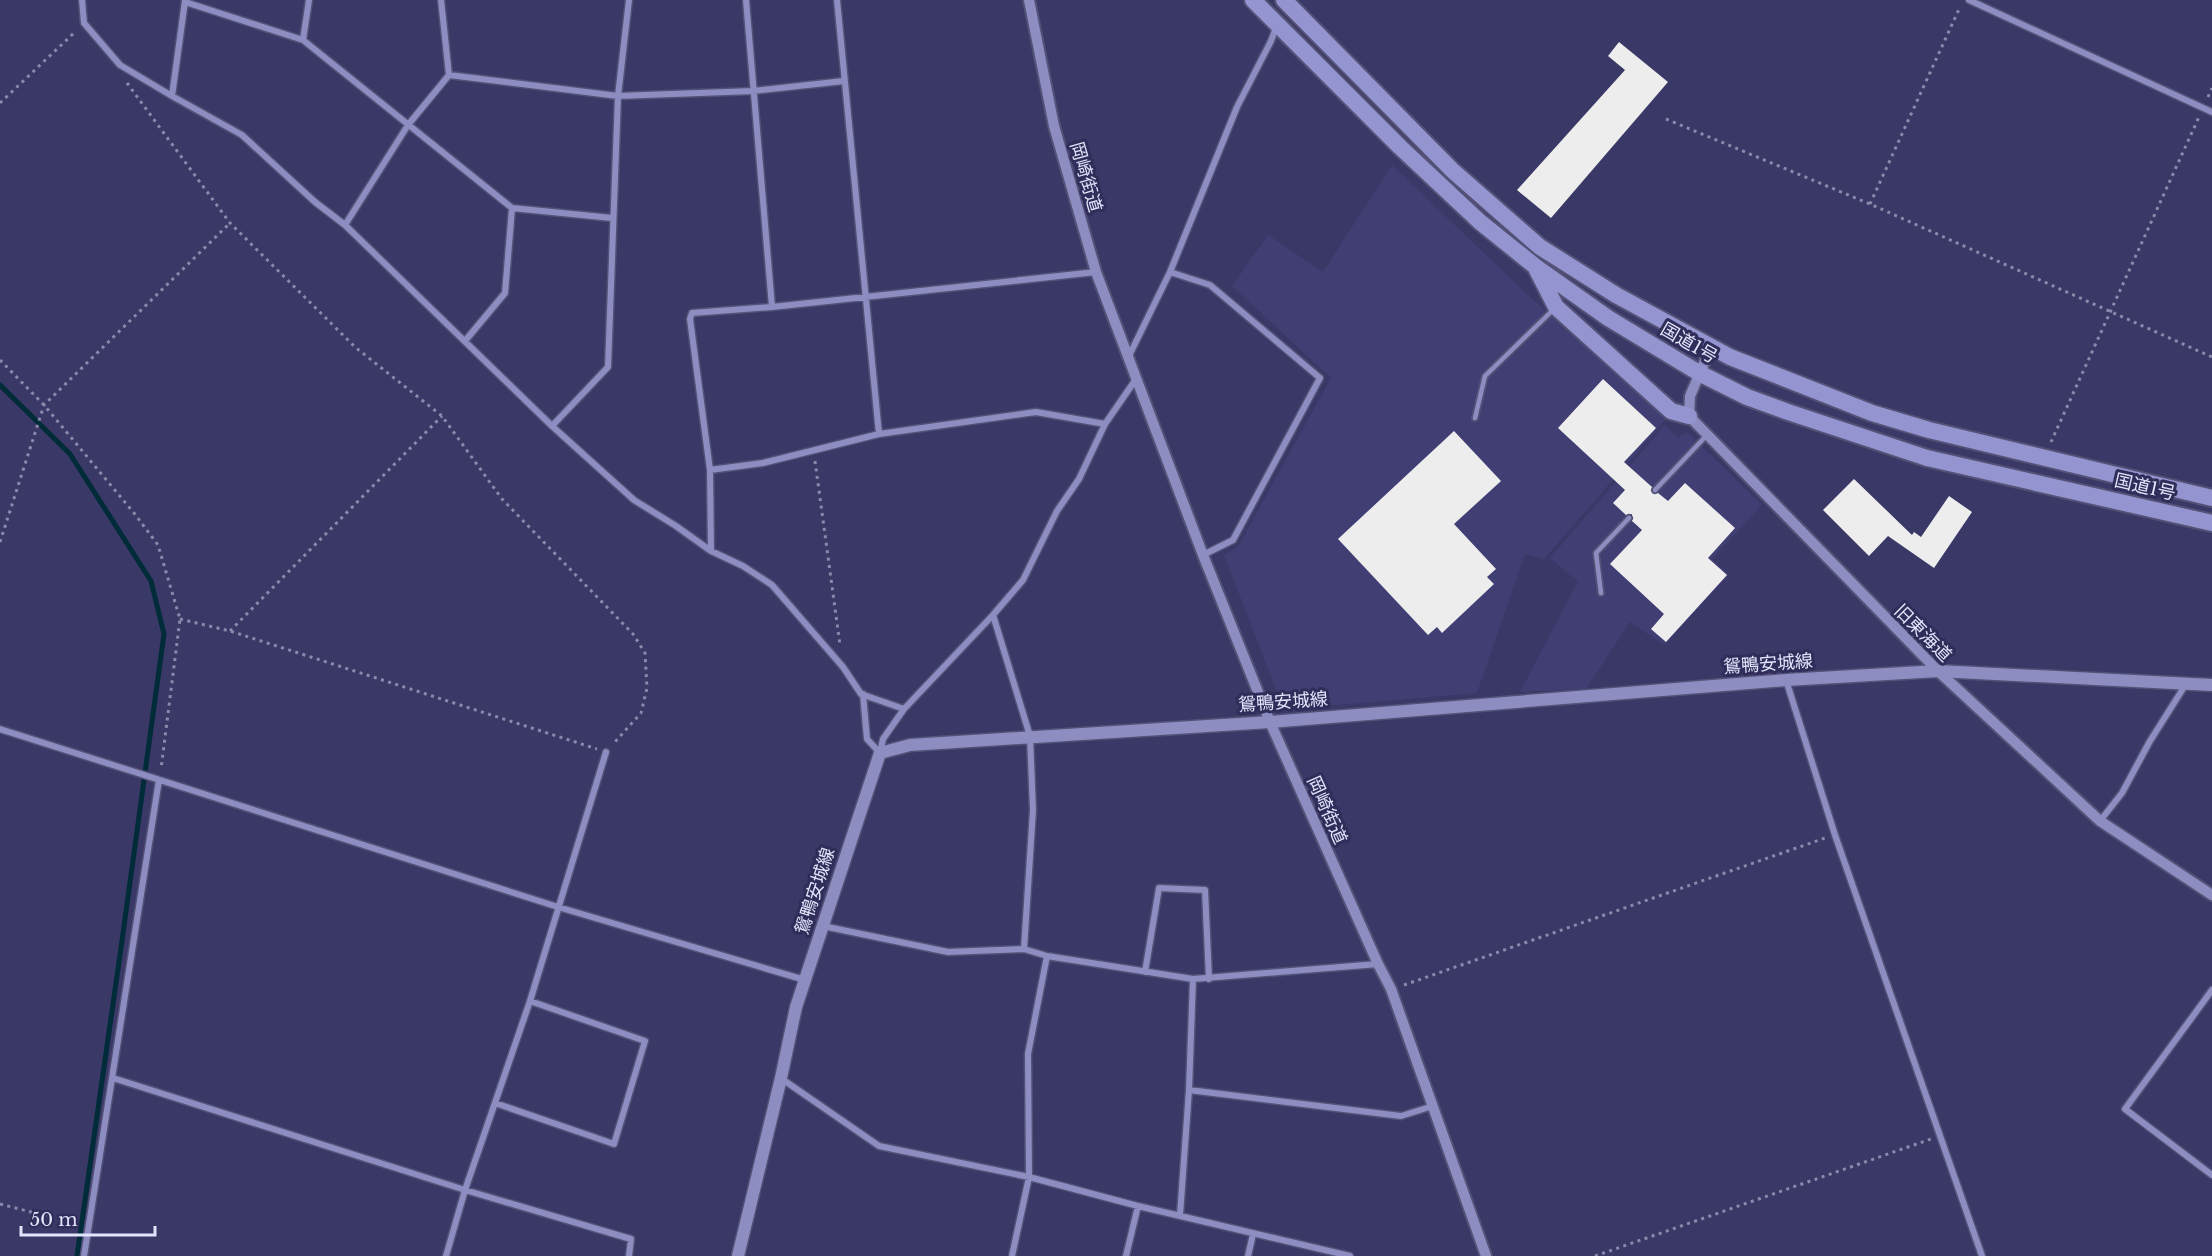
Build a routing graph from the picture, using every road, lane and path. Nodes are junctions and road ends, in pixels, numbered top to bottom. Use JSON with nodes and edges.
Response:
{"nodes":[{"id":1,"x":82,"y":0,"type":"edge"},
{"id":2,"x":309,"y":0,"type":"edge"},
{"id":3,"x":441,"y":0,"type":"edge"},
{"id":4,"x":629,"y":0,"type":"edge"},
{"id":5,"x":746,"y":0,"type":"edge"},
{"id":6,"x":837,"y":0,"type":"edge"},
{"id":7,"x":1029,"y":0,"type":"edge"},
{"id":8,"x":1253,"y":0,"type":"edge"},
{"id":9,"x":1284,"y":0,"type":"edge"},
{"id":10,"x":1963,"y":0,"type":"edge"},
{"id":11,"x":1969,"y":0,"type":"edge"},
{"id":12,"x":185,"y":1,"type":"edge"},
{"id":13,"x":84,"y":23,"type":"junction"},
{"id":14,"x":1278,"y":25,"type":"junction"},
{"id":15,"x":303,"y":40,"type":"junction"},
{"id":16,"x":120,"y":65,"type":"junction"},
{"id":17,"x":448,"y":75,"type":"junction"},
{"id":18,"x":844,"y":81,"type":"junction"},
{"id":19,"x":753,"y":91,"type":"junction"},
{"id":20,"x":172,"y":96,"type":"junction"},
{"id":21,"x":618,"y":96,"type":"junction"},
{"id":22,"x":0,"y":103,"type":"edge"},
{"id":23,"x":2203,"y":108,"type":"junction"},
{"id":24,"x":2212,"y":112,"type":"edge"},
{"id":25,"x":1666,"y":119,"type":"dead end"},
{"id":26,"x":408,"y":125,"type":"junction"},
{"id":27,"x":1870,"y":204,"type":"junction"},
{"id":28,"x":512,"y":208,"type":"junction"},
{"id":29,"x":612,"y":218,"type":"junction"},
{"id":30,"x":230,"y":223,"type":"junction"},
{"id":31,"x":345,"y":225,"type":"junction"},
{"id":32,"x":1536,"y":267,"type":"junction"},
{"id":33,"x":1096,"y":272,"type":"junction"},
{"id":34,"x":1170,"y":272,"type":"junction"},
{"id":35,"x":867,"y":296,"type":"junction"},
{"id":36,"x":772,"y":307,"type":"junction"},
{"id":37,"x":1556,"y":307,"type":"junction"},
{"id":38,"x":2110,"y":313,"type":"junction"},
{"id":39,"x":465,"y":341,"type":"junction"},
{"id":40,"x":1711,"y":347,"type":"junction"},
{"id":41,"x":2212,"y":357,"type":"edge"},
{"id":42,"x":1128,"y":358,"type":"junction"},
{"id":43,"x":0,"y":360,"type":"edge"},
{"id":44,"x":1699,"y":373,"type":"junction"},
{"id":45,"x":1136,"y":379,"type":"junction"},
{"id":46,"x":44,"y":405,"type":"junction"},
{"id":47,"x":442,"y":416,"type":"junction"},
{"id":48,"x":1689,"y":416,"type":"junction"},
{"id":49,"x":1475,"y":418,"type":"dead end"},
{"id":50,"x":1105,"y":424,"type":"junction"},
{"id":51,"x":552,"y":426,"type":"junction"},
{"id":52,"x":879,"y":434,"type":"junction"},
{"id":53,"x":1707,"y":435,"type":"junction"},
{"id":54,"x":813,"y":449,"type":"junction"},
{"id":55,"x":2043,"y":459,"type":"junction"},
{"id":56,"x":710,"y":470,"type":"junction"},
{"id":57,"x":1655,"y":490,"type":"dead end"},
{"id":58,"x":2212,"y":498,"type":"edge"},
{"id":59,"x":1629,"y":518,"type":"dead end"},
{"id":60,"x":2212,"y":523,"type":"edge"},
{"id":61,"x":0,"y":542,"type":"edge"},
{"id":62,"x":711,"y":551,"type":"junction"},
{"id":63,"x":1203,"y":555,"type":"junction"},
{"id":64,"x":1601,"y":593,"type":"dead end"},
{"id":65,"x":993,"y":615,"type":"junction"},
{"id":66,"x":180,"y":619,"type":"junction"},
{"id":67,"x":230,"y":631,"type":"junction"},
{"id":68,"x":843,"y":667,"type":"junction"},
{"id":69,"x":1938,"y":671,"type":"junction"},
{"id":70,"x":1786,"y":680,"type":"junction"},
{"id":71,"x":2187,"y":684,"type":"junction"},
{"id":72,"x":2212,"y":685,"type":"edge"},
{"id":73,"x":863,"y":694,"type":"junction"},
{"id":74,"x":904,"y":709,"type":"junction"},
{"id":75,"x":1270,"y":722,"type":"junction"},
{"id":76,"x":0,"y":729,"type":"edge"},
{"id":77,"x":1029,"y":736,"type":"junction"},
{"id":78,"x":606,"y":752,"type":"junction"},
{"id":79,"x":880,"y":753,"type":"junction"},
{"id":80,"x":157,"y":779,"type":"junction"},
{"id":81,"x":2100,"y":821,"type":"junction"},
{"id":82,"x":1835,"y":835,"type":"junction"},
{"id":83,"x":2212,"y":895,"type":"edge"},
{"id":84,"x":558,"y":908,"type":"junction"},
{"id":85,"x":822,"y":926,"type":"junction"},
{"id":86,"x":1024,"y":949,"type":"junction"},
{"id":87,"x":1047,"y":956,"type":"junction"},
{"id":88,"x":1378,"y":964,"type":"junction"},
{"id":89,"x":1145,"y":972,"type":"junction"},
{"id":90,"x":1193,"y":979,"type":"junction"},
{"id":91,"x":1209,"y":979,"type":"junction"},
{"id":92,"x":805,"y":980,"type":"junction"},
{"id":93,"x":1391,"y":989,"type":"junction"},
{"id":94,"x":2212,"y":990,"type":"edge"},
{"id":95,"x":530,"y":1001,"type":"junction"},
{"id":96,"x":113,"y":1078,"type":"junction"},
{"id":97,"x":781,"y":1078,"type":"junction"},
{"id":98,"x":1189,"y":1090,"type":"junction"},
{"id":99,"x":495,"y":1103,"type":"junction"},
{"id":100,"x":1433,"y":1106,"type":"junction"},
{"id":101,"x":1941,"y":1136,"type":"junction"},
{"id":102,"x":2212,"y":1175,"type":"edge"},
{"id":103,"x":1029,"y":1177,"type":"junction"},
{"id":104,"x":465,"y":1190,"type":"junction"},
{"id":105,"x":0,"y":1204,"type":"edge"},
{"id":106,"x":1138,"y":1206,"type":"junction"},
{"id":107,"x":1179,"y":1215,"type":"junction"},
{"id":108,"x":70,"y":1222,"type":"dead end"},
{"id":109,"x":1253,"y":1234,"type":"junction"},
{"id":110,"x":84,"y":1256,"type":"edge"},
{"id":111,"x":446,"y":1256,"type":"edge"},
{"id":112,"x":629,"y":1256,"type":"edge"},
{"id":113,"x":738,"y":1256,"type":"edge"},
{"id":114,"x":1012,"y":1256,"type":"edge"},
{"id":115,"x":1126,"y":1256,"type":"edge"},
{"id":116,"x":1248,"y":1256,"type":"edge"},
{"id":117,"x":1350,"y":1256,"type":"edge"},
{"id":118,"x":1486,"y":1256,"type":"edge"},
{"id":119,"x":1595,"y":1256,"type":"edge"},
{"id":120,"x":1982,"y":1256,"type":"edge"}],
"edges":[{"from":1,"to":13,"type":"street"},
{"from":2,"to":15,"type":"street"},
{"from":3,"to":17,"type":"street"},
{"from":4,"to":21,"type":"street"},
{"from":5,"to":19,"type":"street"},
{"from":6,"to":18,"type":"street"},
{"from":7,"to":33,"type":"street","name":"岡崎街道"},
{"from":8,"to":14,"type":"highway","name":"国道1号"},
{"from":9,"to":40,"type":"highway","name":"国道1号"},
{"from":10,"to":27,"type":"path"},
{"from":11,"to":23,"type":"street"},
{"from":12,"to":15,"type":"street"},
{"from":12,"to":20,"type":"street"},
{"from":13,"to":16,"type":"street"},
{"from":13,"to":22,"type":"path"},
{"from":14,"to":32,"type":"highway","name":"国道1号"},
{"from":14,"to":34,"type":"street"},
{"from":15,"to":26,"type":"street"},
{"from":16,"to":20,"type":"street"},
{"from":16,"to":30,"type":"path"},
{"from":17,"to":21,"type":"street"},
{"from":17,"to":26,"type":"street"},
{"from":18,"to":19,"type":"street"},
{"from":18,"to":35,"type":"street"},
{"from":19,"to":21,"type":"street"},
{"from":19,"to":36,"type":"street"},
{"from":20,"to":31,"type":"street"},
{"from":21,"to":29,"type":"street"},
{"from":23,"to":24,"type":"street"},
{"from":23,"to":38,"type":"path"},
{"from":25,"to":27,"type":"path"},
{"from":26,"to":28,"type":"street"},
{"from":26,"to":31,"type":"street"},
{"from":27,"to":38,"type":"path"},
{"from":28,"to":29,"type":"street"},
{"from":28,"to":39,"type":"street"},
{"from":29,"to":51,"type":"street"},
{"from":30,"to":46,"type":"path"},
{"from":30,"to":47,"type":"path"},
{"from":31,"to":39,"type":"street"},
{"from":32,"to":37,"type":"highway"},
{"from":32,"to":44,"type":"highway","name":"国道1号"},
{"from":33,"to":35,"type":"street"},
{"from":33,"to":42,"type":"street","name":"岡崎街道"},
{"from":34,"to":42,"type":"street"},
{"from":34,"to":63,"type":"street"},
{"from":35,"to":36,"type":"street"},
{"from":35,"to":52,"type":"street"},
{"from":36,"to":56,"type":"street"},
{"from":37,"to":48,"type":"highway"},
{"from":37,"to":49,"type":"lane"},
{"from":38,"to":41,"type":"path"},
{"from":38,"to":55,"type":"path"},
{"from":39,"to":51,"type":"street"},
{"from":40,"to":44,"type":"street"},
{"from":40,"to":55,"type":"highway","name":"国道1号"},
{"from":42,"to":45,"type":"street","name":"岡崎街道"},
{"from":43,"to":46,"type":"path"},
{"from":44,"to":48,"type":"street"},
{"from":44,"to":60,"type":"highway","name":"国道1号"},
{"from":45,"to":50,"type":"street"},
{"from":45,"to":63,"type":"street","name":"岡崎街道"},
{"from":46,"to":61,"type":"path"},
{"from":46,"to":66,"type":"path"},
{"from":47,"to":67,"type":"path"},
{"from":47,"to":78,"type":"path"},
{"from":48,"to":53,"type":"street","name":"旧東海道"},
{"from":50,"to":52,"type":"street"},
{"from":50,"to":65,"type":"street"},
{"from":51,"to":62,"type":"street"},
{"from":52,"to":54,"type":"street"},
{"from":53,"to":57,"type":"lane"},
{"from":53,"to":69,"type":"street","name":"旧東海道"},
{"from":54,"to":56,"type":"street"},
{"from":54,"to":68,"type":"path"},
{"from":55,"to":58,"type":"highway","name":"国道1号"},
{"from":56,"to":62,"type":"street"},
{"from":59,"to":64,"type":"lane"},
{"from":62,"to":68,"type":"street"},
{"from":63,"to":75,"type":"street","name":"岡崎街道"},
{"from":65,"to":74,"type":"street"},
{"from":65,"to":77,"type":"street"},
{"from":66,"to":67,"type":"path"},
{"from":66,"to":80,"type":"path"},
{"from":67,"to":78,"type":"path"},
{"from":68,"to":73,"type":"street"},
{"from":69,"to":70,"type":"main road","name":"鴛鴨安城線"},
{"from":69,"to":71,"type":"main road","name":"鴛鴨安城線"},
{"from":69,"to":81,"type":"street","name":"旧東海道"},
{"from":70,"to":75,"type":"main road","name":"鴛鴨安城線"},
{"from":70,"to":82,"type":"street"},
{"from":71,"to":72,"type":"main road","name":"鴛鴨安城線"},
{"from":71,"to":81,"type":"street"},
{"from":73,"to":74,"type":"street"},
{"from":73,"to":79,"type":"street"},
{"from":74,"to":79,"type":"street"},
{"from":75,"to":77,"type":"main road","name":"鴛鴨安城線"},
{"from":75,"to":88,"type":"street","name":"岡崎街道"},
{"from":76,"to":80,"type":"street"},
{"from":77,"to":79,"type":"main road","name":"鴛鴨安城線"},
{"from":77,"to":86,"type":"street"},
{"from":78,"to":84,"type":"street"},
{"from":79,"to":85,"type":"main road","name":"鴛鴨安城線"},
{"from":80,"to":84,"type":"street"},
{"from":80,"to":96,"type":"street"},
{"from":81,"to":83,"type":"street","name":"旧東海道"},
{"from":82,"to":93,"type":"path"},
{"from":82,"to":101,"type":"street"},
{"from":84,"to":92,"type":"street"},
{"from":84,"to":95,"type":"street"},
{"from":85,"to":86,"type":"street"},
{"from":85,"to":92,"type":"main road","name":"鴛鴨安城線"},
{"from":86,"to":87,"type":"street"},
{"from":87,"to":89,"type":"street"},
{"from":87,"to":103,"type":"street"},
{"from":88,"to":91,"type":"street"},
{"from":88,"to":93,"type":"street","name":"岡崎街道"},
{"from":89,"to":90,"type":"street"},
{"from":89,"to":91,"type":"street"},
{"from":90,"to":91,"type":"street"},
{"from":90,"to":98,"type":"street"},
{"from":92,"to":97,"type":"main road","name":"鴛鴨安城線"},
{"from":93,"to":100,"type":"street","name":"岡崎街道"},
{"from":94,"to":102,"type":"street"},
{"from":95,"to":99,"type":"street"},
{"from":95,"to":99,"type":"street"},
{"from":96,"to":104,"type":"street"},
{"from":96,"to":110,"type":"street"},
{"from":97,"to":103,"type":"street"},
{"from":97,"to":113,"type":"main road","name":"鴛鴨安城線"},
{"from":98,"to":100,"type":"street"},
{"from":98,"to":107,"type":"street"},
{"from":99,"to":104,"type":"street"},
{"from":100,"to":118,"type":"street","name":"岡崎街道"},
{"from":101,"to":119,"type":"path"},
{"from":101,"to":120,"type":"street"},
{"from":103,"to":106,"type":"street"},
{"from":103,"to":114,"type":"street"},
{"from":104,"to":111,"type":"street"},
{"from":104,"to":112,"type":"street"},
{"from":105,"to":108,"type":"path"},
{"from":106,"to":107,"type":"street"},
{"from":106,"to":115,"type":"street"},
{"from":107,"to":109,"type":"street"},
{"from":109,"to":116,"type":"street"},
{"from":109,"to":117,"type":"street"}]}
